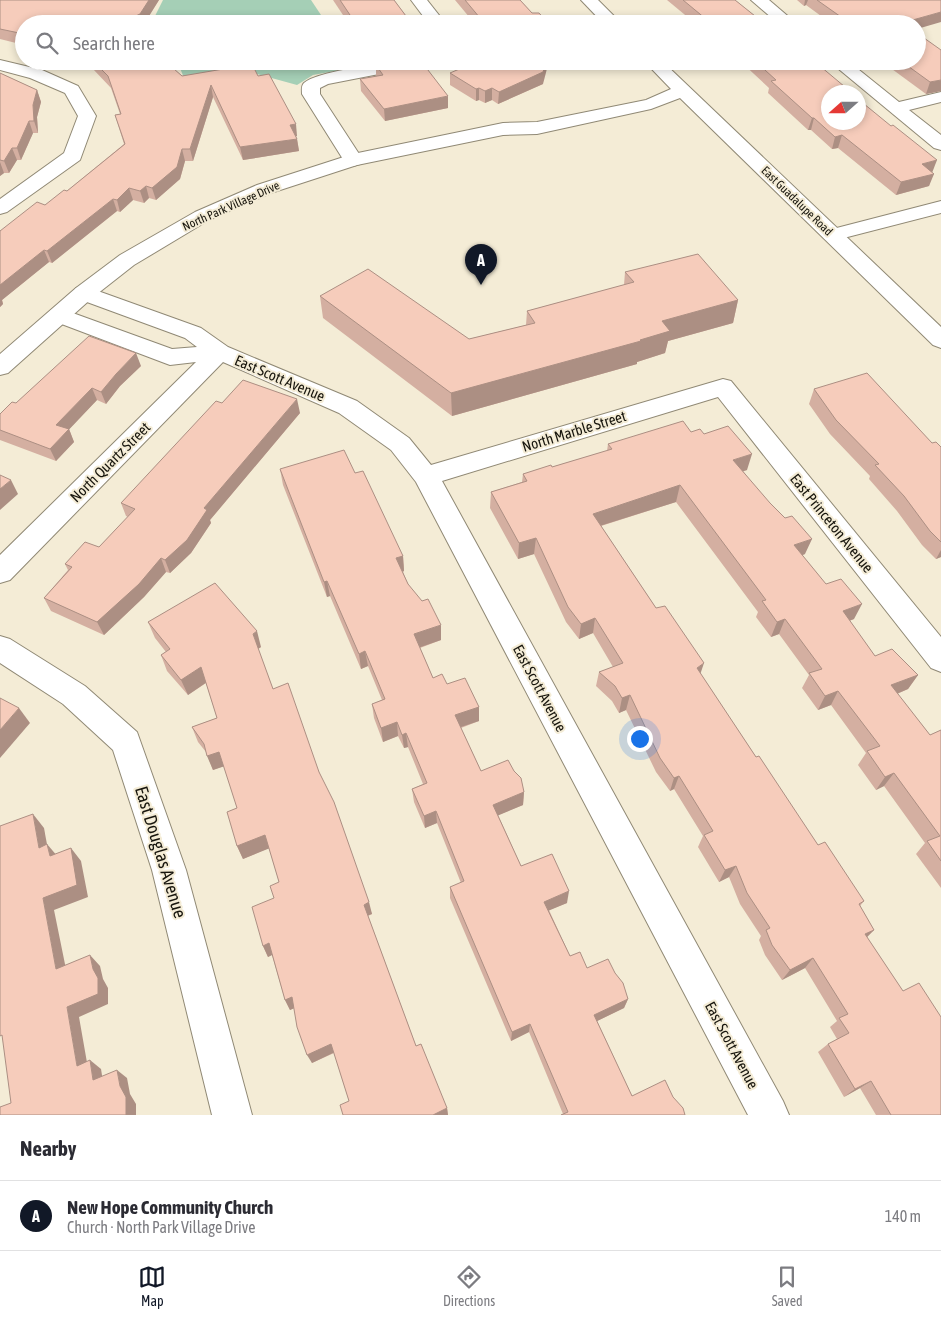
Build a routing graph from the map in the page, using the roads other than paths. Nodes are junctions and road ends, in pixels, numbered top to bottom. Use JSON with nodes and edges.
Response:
{"nodes":[{"id":1,"x":419,"y":0,"type":"edge"},
{"id":2,"x":589,"y":0,"type":"edge"},
{"id":3,"x":759,"y":0,"type":"edge"},
{"id":4,"x":431,"y":15,"type":"edge"},
{"id":5,"x":605,"y":15,"type":"edge"},
{"id":6,"x":778,"y":15,"type":"edge"},
{"id":7,"x":0,"y":65,"type":"edge"},
{"id":8,"x":15,"y":69,"type":"edge"},
{"id":9,"x":20,"y":70,"type":"edge"},
{"id":10,"x":374,"y":70,"type":"edge"},
{"id":11,"x":661,"y":70,"type":"edge"},
{"id":12,"x":848,"y":70,"type":"edge"},
{"id":13,"x":683,"y":91,"type":"junction"},
{"id":14,"x":941,"y":97,"type":"edge"},
{"id":15,"x":895,"y":108,"type":"junction"},
{"id":16,"x":941,"y":144,"type":"edge"},
{"id":17,"x":353,"y":160,"type":"junction"},
{"id":18,"x":941,"y":207,"type":"edge"},
{"id":19,"x":0,"y":208,"type":"edge"},
{"id":20,"x":832,"y":235,"type":"junction"},
{"id":21,"x":84,"y":293,"type":"junction"},
{"id":22,"x":59,"y":315,"type":"junction"},
{"id":23,"x":941,"y":340,"type":"edge"},
{"id":24,"x":220,"y":352,"type":"junction"},
{"id":25,"x":0,"y":367,"type":"edge"},
{"id":26,"x":723,"y":387,"type":"joint"},
{"id":27,"x":426,"y":476,"type":"junction"},
{"id":28,"x":0,"y":572,"type":"edge"},
{"id":29,"x":0,"y":648,"type":"edge"},
{"id":30,"x":941,"y":659,"type":"edge"},
{"id":31,"x":232,"y":1115,"type":"edge"},
{"id":32,"x":769,"y":1115,"type":"edge"}],
"edges":[{"from":1,"to":4,"type":"street"},
{"from":2,"to":5,"type":"street"},
{"from":3,"to":6,"type":"street"},
{"from":7,"to":8,"type":"street"},
{"from":9,"to":19,"type":"street"},
{"from":10,"to":17,"type":"street"},
{"from":11,"to":13,"type":"street","name":"East Guadalupe Road"},
{"from":12,"to":15,"type":"street"},
{"from":13,"to":17,"type":"street","name":"North Park Village Drive"},
{"from":13,"to":20,"type":"street","name":"East Guadalupe Road"},
{"from":14,"to":15,"type":"street"},
{"from":15,"to":16,"type":"street"},
{"from":17,"to":21,"type":"street","name":"North Park Village Drive"},
{"from":18,"to":20,"type":"street"},
{"from":20,"to":23,"type":"street","name":"East Guadalupe Road"},
{"from":21,"to":22,"type":"street","name":"North Park Village Drive"},
{"from":21,"to":24,"type":"street","name":"East Scott Avenue"},
{"from":22,"to":24,"type":"street","name":"East Scott Avenue"},
{"from":22,"to":25,"type":"street","name":"North Park Village Drive"},
{"from":24,"to":27,"type":"street","name":"East Scott Avenue"},
{"from":24,"to":28,"type":"street","name":"North Quartz Street"},
{"from":26,"to":27,"type":"street","name":"North Marble Street"},
{"from":26,"to":30,"type":"street","name":"East Princeton Avenue"},
{"from":27,"to":32,"type":"street","name":"East Scott Avenue"},
{"from":29,"to":31,"type":"street","name":"East Douglas Avenue"}]}
